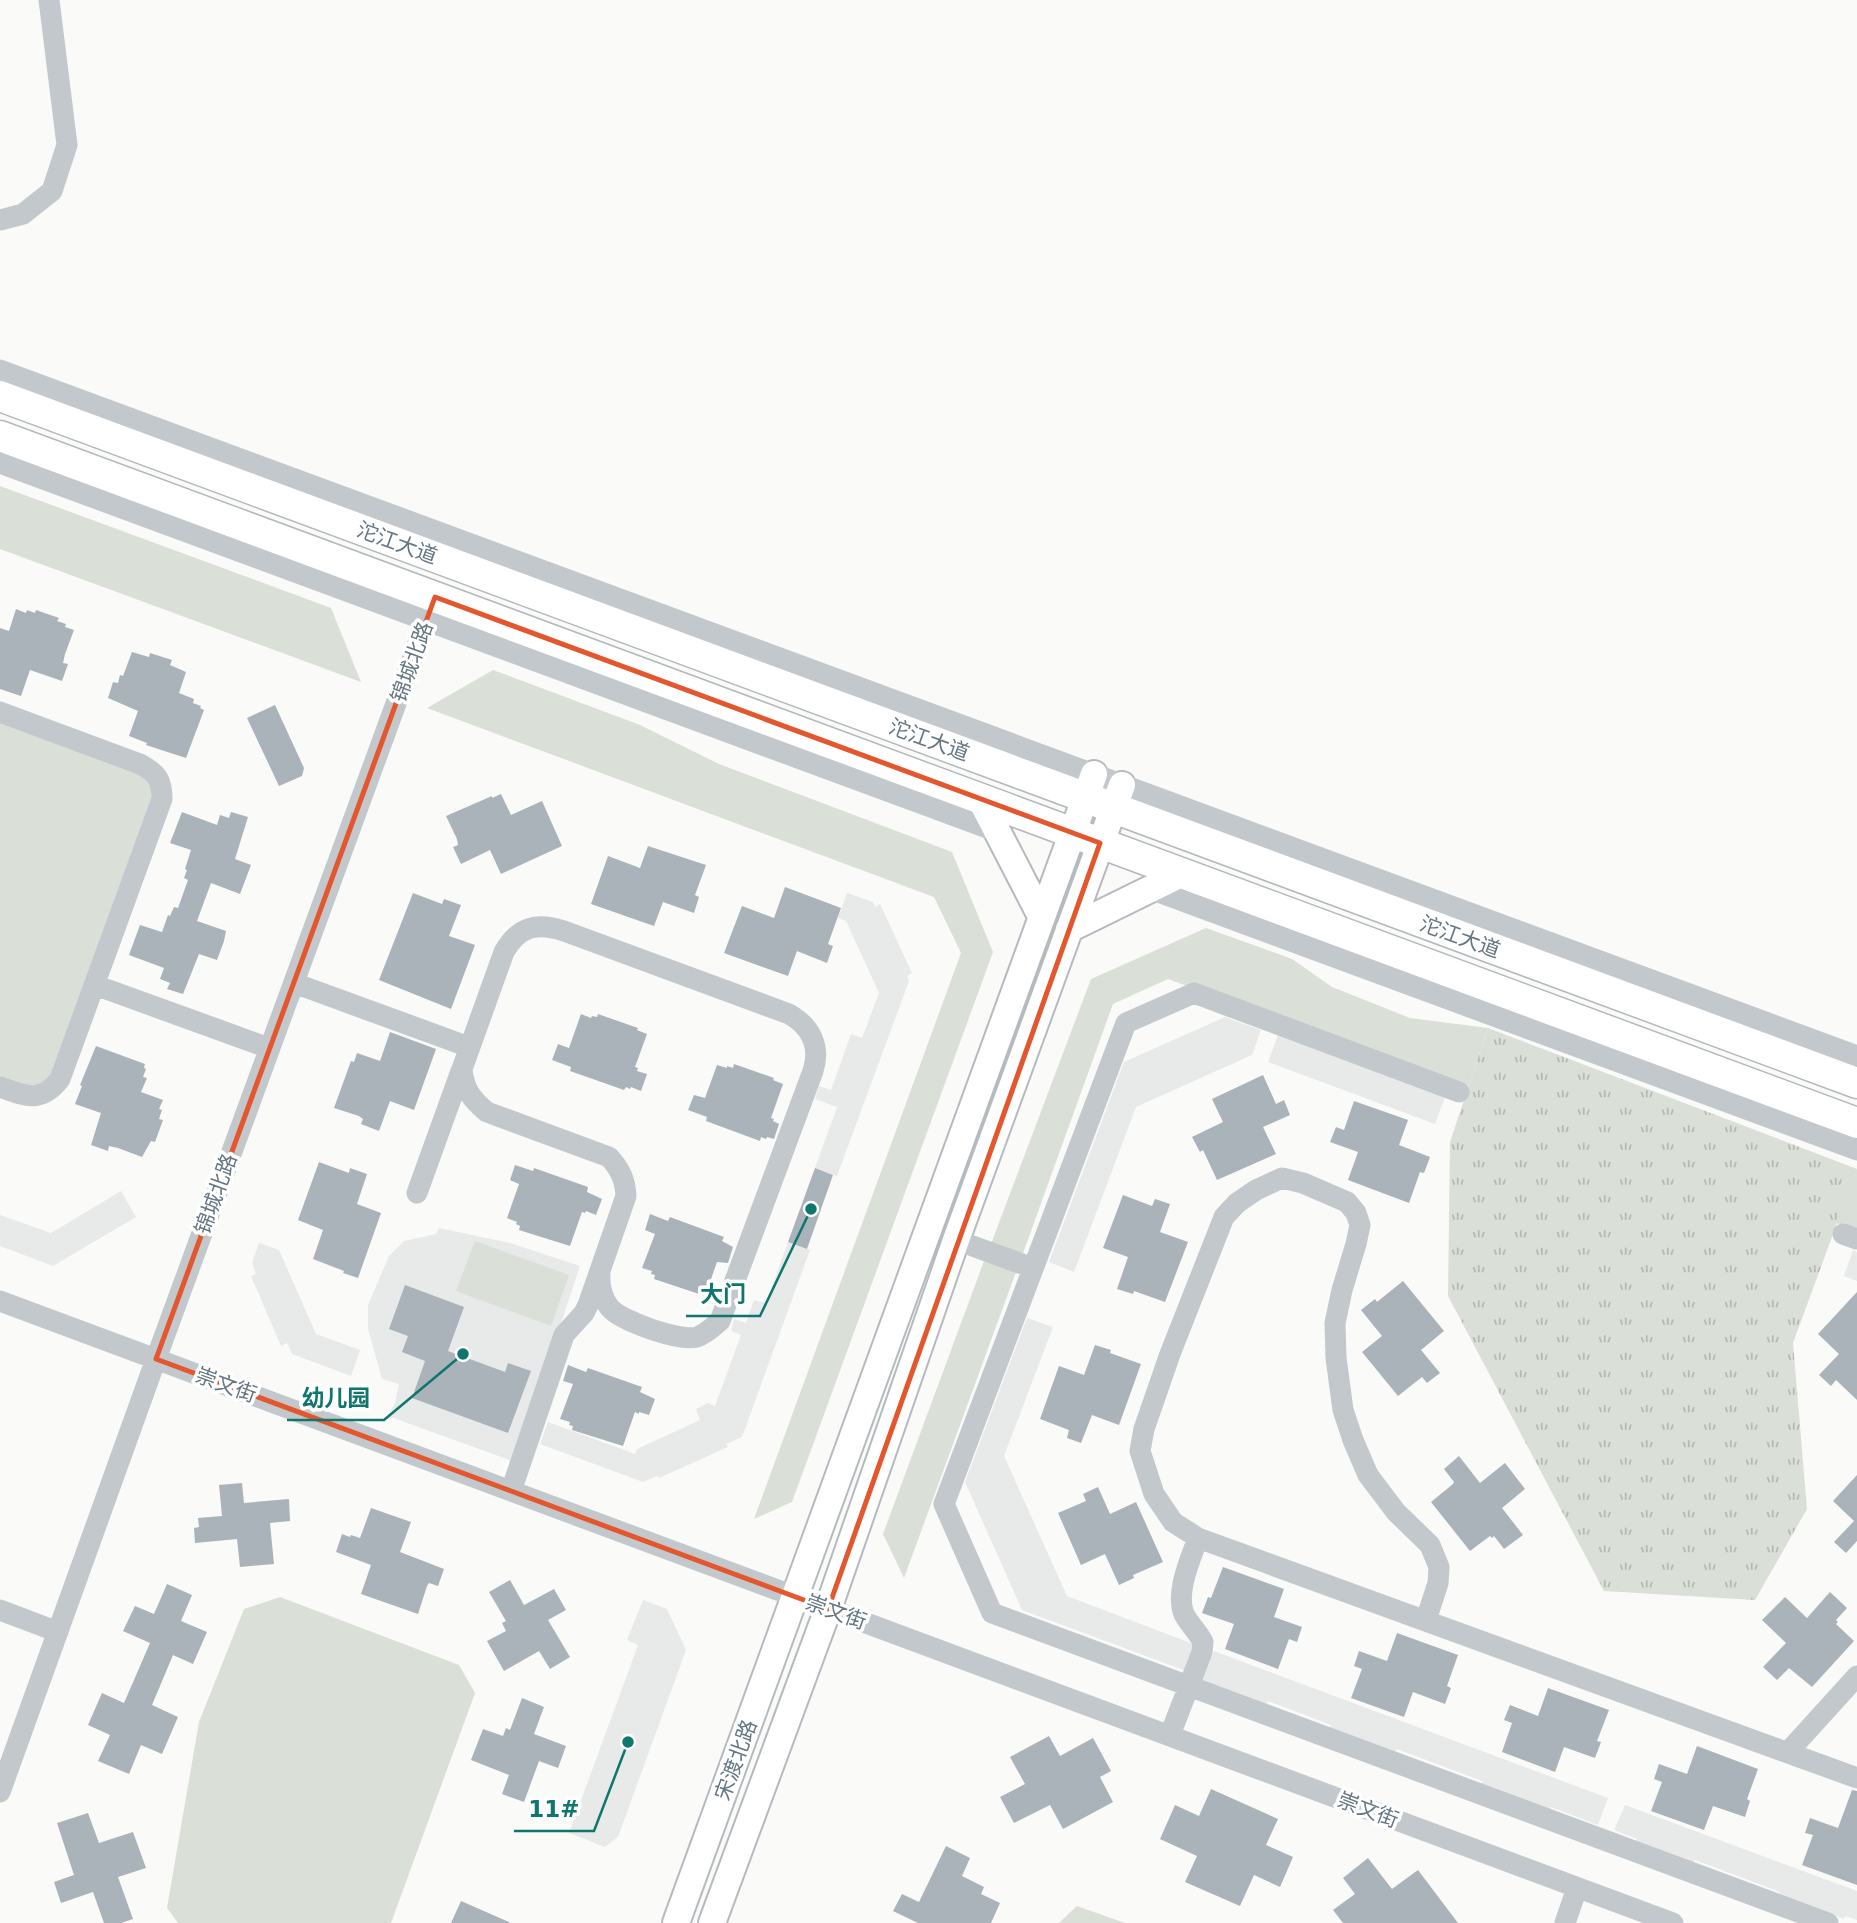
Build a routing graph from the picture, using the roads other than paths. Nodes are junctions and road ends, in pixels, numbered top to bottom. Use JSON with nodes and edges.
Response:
{"nodes":[{"id":1,"x":49,"y":0,"type":"edge"},
{"id":2,"x":0,"y":220,"type":"edge"},
{"id":3,"x":0,"y":370,"type":"edge"},
{"id":4,"x":0,"y":396,"type":"edge"},
{"id":5,"x":0,"y":436,"type":"edge"},
{"id":6,"x":0,"y":463,"type":"edge"},
{"id":7,"x":431,"y":609,"type":"junction"},
{"id":8,"x":0,"y":712,"type":"edge"},
{"id":9,"x":1089,"y":786,"type":"junction"},
{"id":10,"x":1118,"y":796,"type":"junction"},
{"id":11,"x":980,"y":798,"type":"junction"},
{"id":12,"x":998,"y":832,"type":"junction"},
{"id":13,"x":1072,"y":832,"type":"junction"},
{"id":14,"x":1100,"y":843,"type":"junction"},
{"id":15,"x":1183,"y":873,"type":"junction"},
{"id":16,"x":1150,"y":889,"type":"junction"},
{"id":17,"x":1041,"y":916,"type":"junction"},
{"id":18,"x":1069,"y":929,"type":"junction"},
{"id":19,"x":294,"y":983,"type":"junction"},
{"id":20,"x":95,"y":985,"type":"junction"},
{"id":21,"x":470,"y":1047,"type":"junction"},
{"id":22,"x":270,"y":1048,"type":"junction"},
{"id":23,"x":1857,"y":1056,"type":"edge"},
{"id":24,"x":462,"y":1069,"type":"junction"},
{"id":25,"x":1857,"y":1083,"type":"edge"},
{"id":26,"x":1459,"y":1092,"type":"dead end"},
{"id":27,"x":2,"y":1094,"type":"edge"},
{"id":28,"x":487,"y":1112,"type":"junction"},
{"id":29,"x":1857,"y":1123,"type":"edge"},
{"id":30,"x":439,"y":1132,"type":"junction"},
{"id":31,"x":1857,"y":1150,"type":"edge"},
{"id":32,"x":417,"y":1193,"type":"dead end"},
{"id":33,"x":956,"y":1240,"type":"junction"},
{"id":34,"x":1033,"y":1268,"type":"junction"},
{"id":35,"x":600,"y":1271,"type":"junction"},
{"id":36,"x":0,"y":1301,"type":"edge"},
{"id":37,"x":620,"y":1317,"type":"junction"},
{"id":38,"x":578,"y":1320,"type":"junction"},
{"id":39,"x":156,"y":1359,"type":"junction"},
{"id":40,"x":511,"y":1491,"type":"junction"},
{"id":41,"x":1198,"y":1538,"type":"junction"},
{"id":42,"x":796,"y":1597,"type":"junction"},
{"id":43,"x":828,"y":1609,"type":"junction"},
{"id":44,"x":0,"y":1611,"type":"edge"},
{"id":45,"x":1426,"y":1620,"type":"junction"},
{"id":46,"x":58,"y":1632,"type":"junction"},
{"id":47,"x":1857,"y":1676,"type":"edge"},
{"id":48,"x":1189,"y":1685,"type":"junction"},
{"id":49,"x":1170,"y":1735,"type":"junction"},
{"id":50,"x":1788,"y":1752,"type":"junction"},
{"id":51,"x":1857,"y":1777,"type":"edge"},
{"id":52,"x":0,"y":1792,"type":"edge"},
{"id":53,"x":1577,"y":1888,"type":"junction"},
{"id":54,"x":676,"y":1923,"type":"edge"},
{"id":55,"x":712,"y":1923,"type":"edge"},
{"id":56,"x":1565,"y":1923,"type":"edge"},
{"id":57,"x":1673,"y":1923,"type":"edge"},
{"id":58,"x":1829,"y":1923,"type":"edge"}],
"edges":[{"from":1,"to":2,"type":"street"},
{"from":3,"to":9,"type":"street"},
{"from":4,"to":9,"type":"highway","name":"沱江大道"},
{"from":5,"to":7,"type":"highway","name":"沱江大道"},
{"from":6,"to":7,"type":"street"},
{"from":7,"to":11,"type":"highway","name":"沱江大道"},
{"from":7,"to":12,"type":"street"},
{"from":7,"to":19,"type":"street","name":"锦城北路"},
{"from":8,"to":20,"type":"street"},
{"from":9,"to":10,"type":"highway","name":"沱江大道"},
{"from":9,"to":13,"type":"main road","name":"宋渡北路"},
{"from":10,"to":14,"type":"main road","name":"宋渡北路"},
{"from":10,"to":23,"type":"street"},
{"from":10,"to":25,"type":"highway","name":"沱江大道"},
{"from":11,"to":12,"type":"main road"},
{"from":11,"to":13,"type":"highway","name":"沱江大道"},
{"from":12,"to":17,"type":"main road"},
{"from":13,"to":14,"type":"highway","name":"沱江大道"},
{"from":13,"to":17,"type":"main road","name":"宋渡北路"},
{"from":14,"to":15,"type":"highway","name":"沱江大道"},
{"from":14,"to":18,"type":"main road","name":"宋渡北路"},
{"from":15,"to":16,"type":"main road"},
{"from":15,"to":29,"type":"highway","name":"沱江大道"},
{"from":16,"to":18,"type":"main road"},
{"from":16,"to":31,"type":"street"},
{"from":17,"to":42,"type":"main road","name":"宋渡北路"},
{"from":18,"to":33,"type":"main road","name":"宋渡北路"},
{"from":19,"to":21,"type":"street"},
{"from":19,"to":22,"type":"street","name":"锦城北路"},
{"from":20,"to":22,"type":"street"},
{"from":20,"to":27,"type":"street"},
{"from":21,"to":24,"type":"street"},
{"from":21,"to":37,"type":"street"},
{"from":22,"to":39,"type":"street","name":"锦城北路"},
{"from":24,"to":28,"type":"street"},
{"from":24,"to":30,"type":"street"},
{"from":26,"to":34,"type":"street"},
{"from":28,"to":30,"type":"street"},
{"from":28,"to":35,"type":"street"},
{"from":30,"to":32,"type":"street"},
{"from":33,"to":34,"type":"street"},
{"from":33,"to":43,"type":"main road","name":"宋渡北路"},
{"from":34,"to":48,"type":"street"},
{"from":35,"to":37,"type":"street"},
{"from":35,"to":38,"type":"street"},
{"from":36,"to":39,"type":"street","name":"崇文街"},
{"from":37,"to":38,"type":"street"},
{"from":38,"to":40,"type":"street"},
{"from":39,"to":40,"type":"street","name":"崇文街"},
{"from":39,"to":46,"type":"street","name":"锦城北路"},
{"from":40,"to":42,"type":"street","name":"崇文街"},
{"from":41,"to":45,"type":"street"},
{"from":41,"to":45,"type":"street"},
{"from":41,"to":48,"type":"street"},
{"from":42,"to":43,"type":"street","name":"崇文街"},
{"from":42,"to":54,"type":"main road","name":"宋渡北路"},
{"from":43,"to":49,"type":"street","name":"崇文街"},
{"from":43,"to":55,"type":"main road","name":"宋渡北路"},
{"from":44,"to":46,"type":"street"},
{"from":45,"to":50,"type":"street"},
{"from":46,"to":52,"type":"street","name":"锦城北路"},
{"from":47,"to":50,"type":"street"},
{"from":48,"to":49,"type":"street"},
{"from":48,"to":58,"type":"street"},
{"from":49,"to":53,"type":"street","name":"崇文街"},
{"from":50,"to":51,"type":"street"},
{"from":53,"to":56,"type":"street"},
{"from":53,"to":57,"type":"street","name":"崇文街"}]}
